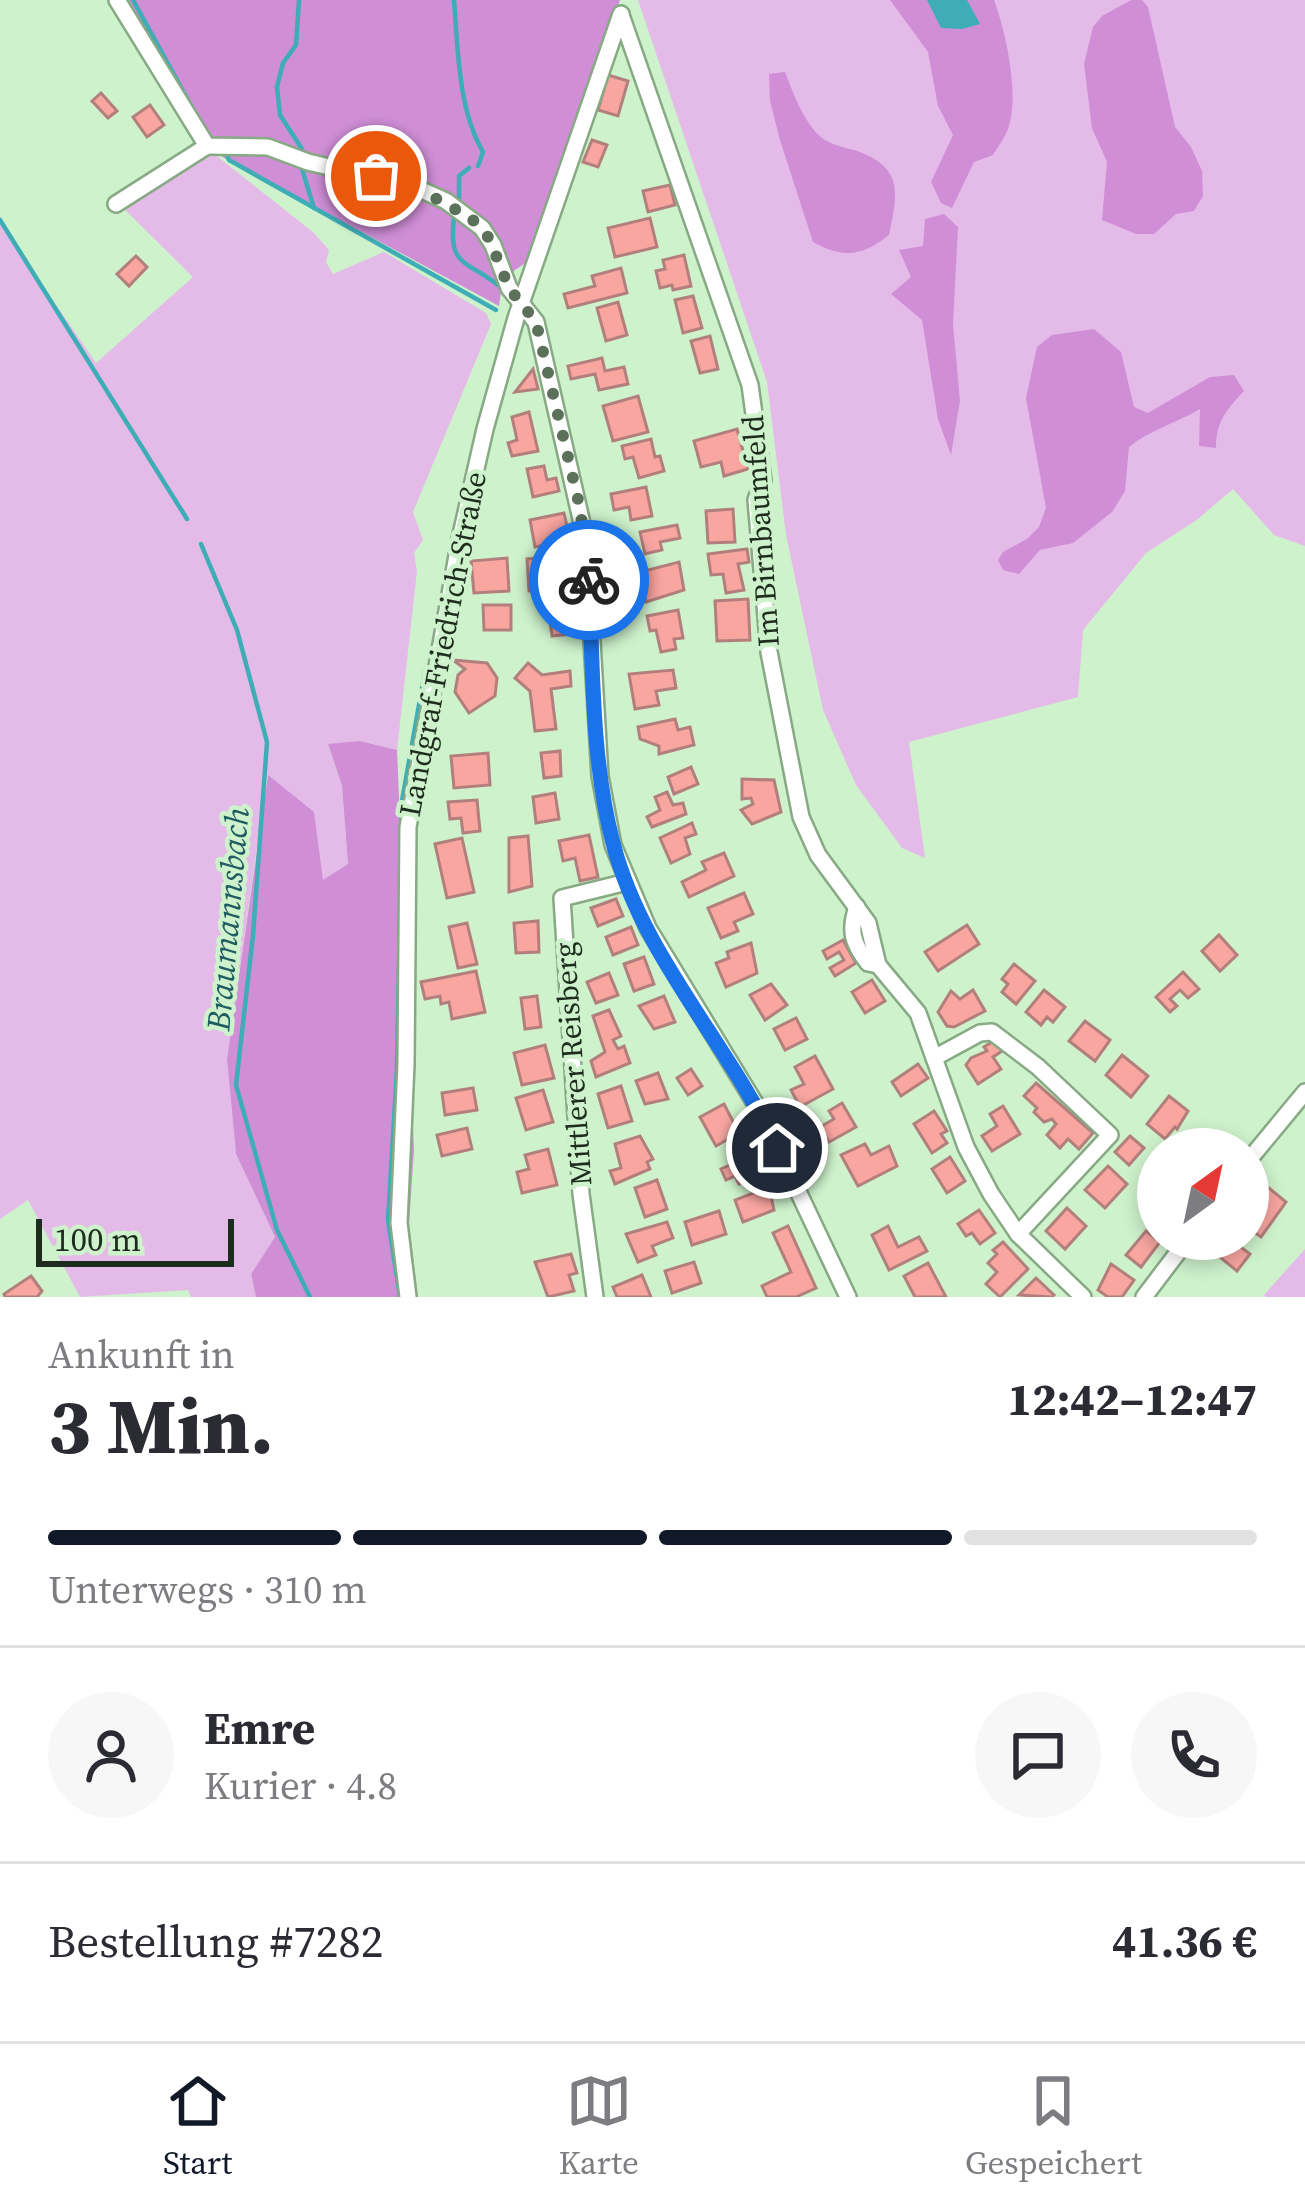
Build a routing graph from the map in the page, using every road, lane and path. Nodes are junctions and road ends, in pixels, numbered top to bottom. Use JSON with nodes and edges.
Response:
{"nodes":[{"id":1,"x":117,"y":0,"type":"edge"},
{"id":2,"x":621,"y":14,"type":"joint"},
{"id":3,"x":207,"y":146,"type":"junction"},
{"id":4,"x":116,"y":204,"type":"dead end"},
{"id":5,"x":522,"y":304,"type":"junction"},
{"id":6,"x":627,"y":882,"type":"junction"},
{"id":7,"x":934,"y":1058,"type":"junction"},
{"id":8,"x":1305,"y":1092,"type":"edge"},
{"id":9,"x":1269,"y":1136,"type":"edge"},
{"id":10,"x":1018,"y":1234,"type":"junction"},
{"id":11,"x":1172,"y":1260,"type":"edge"},
{"id":12,"x":408,"y":1297,"type":"edge"},
{"id":13,"x":595,"y":1297,"type":"edge"},
{"id":14,"x":848,"y":1297,"type":"edge"},
{"id":15,"x":1084,"y":1297,"type":"edge"},
{"id":16,"x":1144,"y":1297,"type":"edge"}],
"edges":[{"from":1,"to":3,"type":"street"},
{"from":2,"to":5,"type":"street","name":"Landgraf-Friedrich-Straße"},
{"from":2,"to":7,"type":"street","name":"Im Birnbaumfeld"},
{"from":3,"to":4,"type":"street"},
{"from":3,"to":5,"type":"street"},
{"from":5,"to":6,"type":"street"},
{"from":5,"to":12,"type":"street","name":"Landgraf-Friedrich-Straße"},
{"from":6,"to":13,"type":"street","name":"Mittlerer Reisberg"},
{"from":6,"to":14,"type":"street"},
{"from":7,"to":10,"type":"street","name":"Im Birnbaumfeld"},
{"from":7,"to":10,"type":"street"},
{"from":8,"to":9,"type":"street"},
{"from":10,"to":15,"type":"street","name":"Im Birnbaumfeld"},
{"from":11,"to":16,"type":"street"}]}
